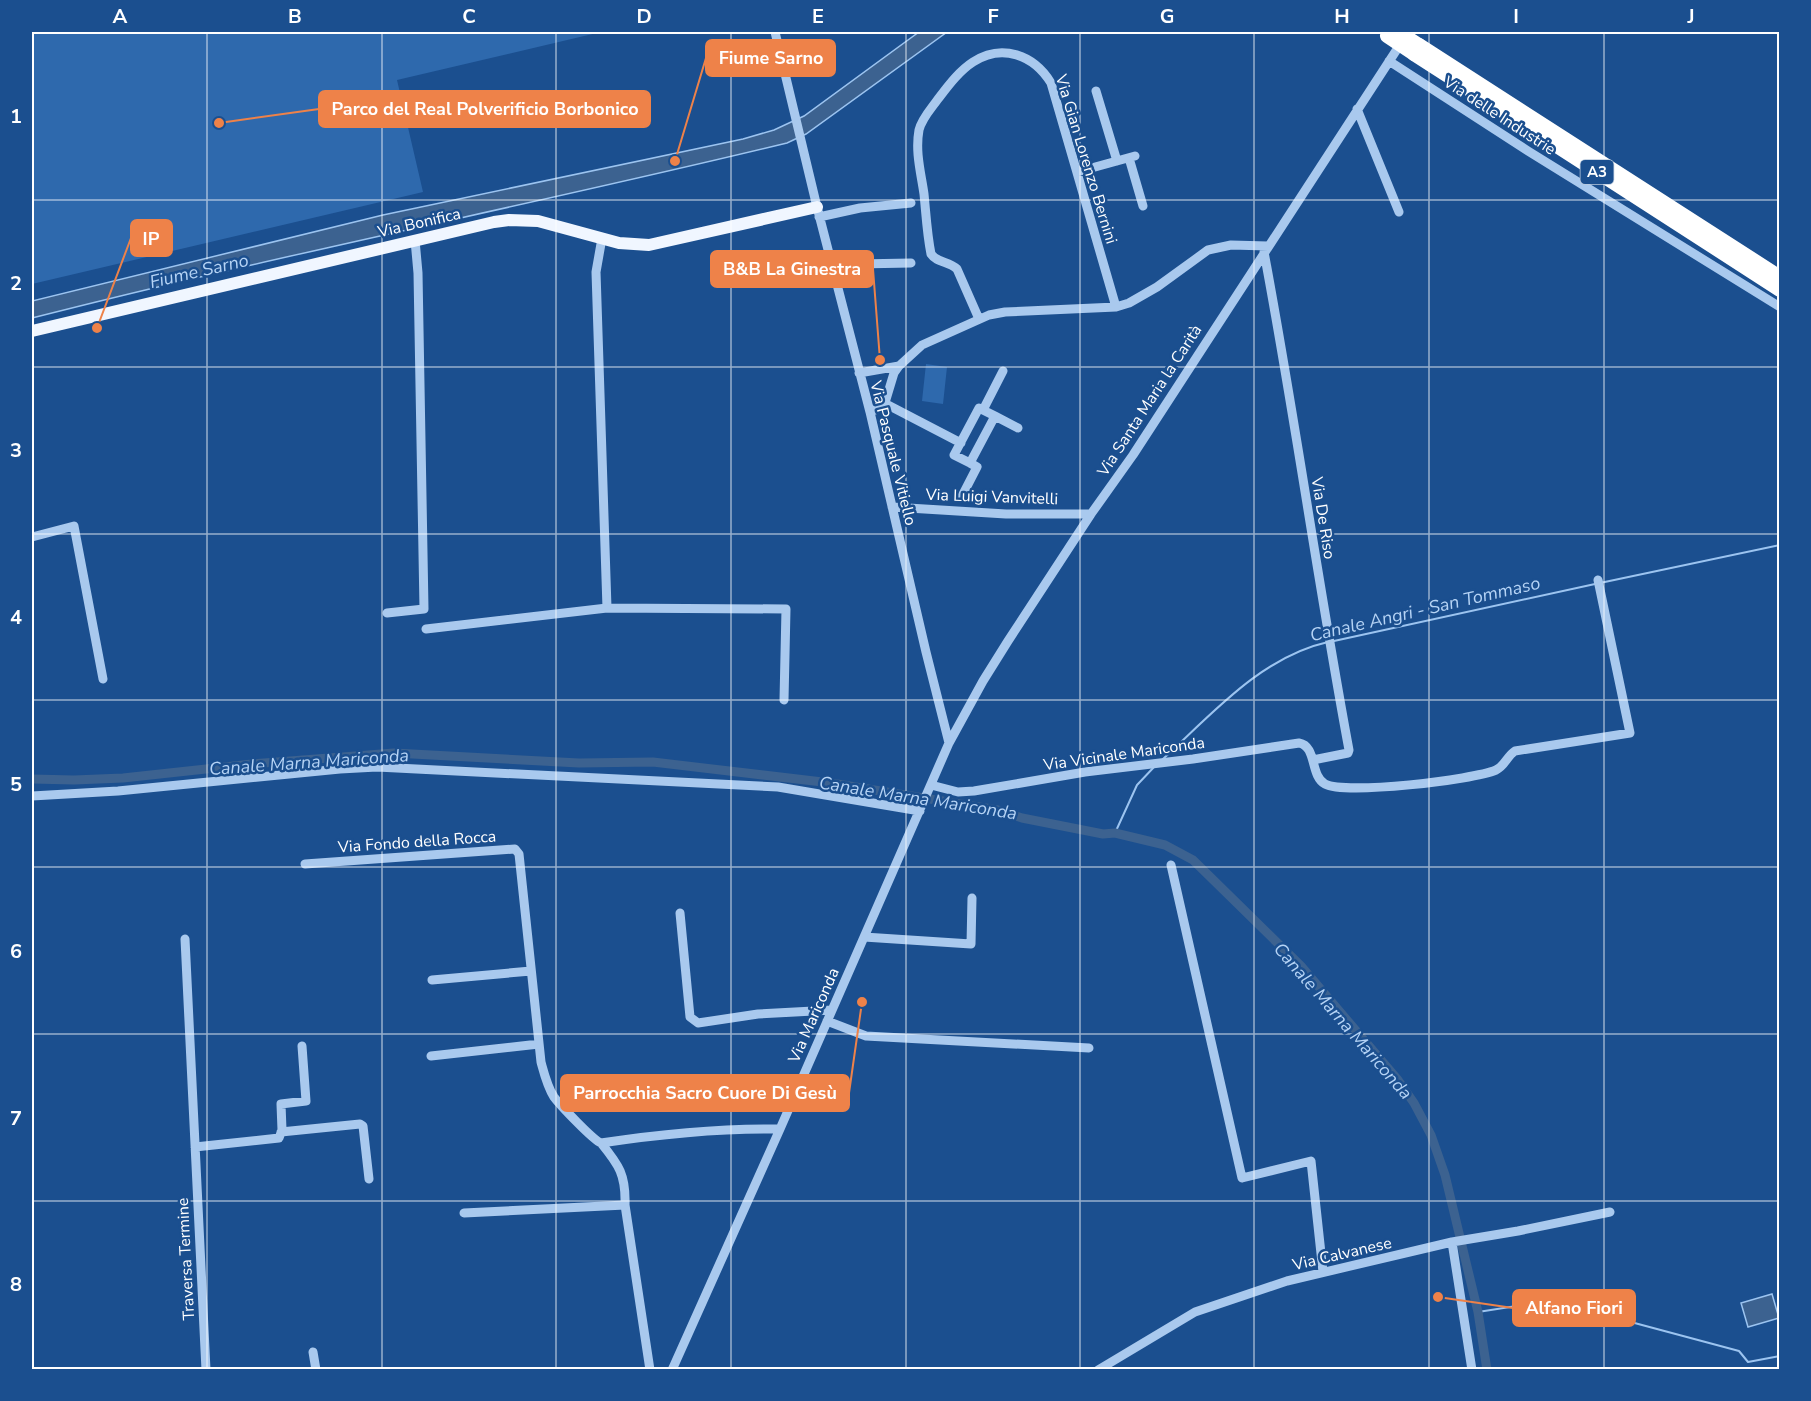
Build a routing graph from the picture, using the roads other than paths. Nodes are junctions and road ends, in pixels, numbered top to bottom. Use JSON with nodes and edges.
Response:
{"nodes":[{"id":1,"x":775,"y":32,"type":"edge"},
{"id":2,"x":1408,"y":32,"type":"edge"},
{"id":3,"x":1388,"y":33,"type":"edge"},
{"id":4,"x":1417,"y":49,"type":"junction"},
{"id":5,"x":1389,"y":61,"type":"junction"},
{"id":6,"x":1096,"y":91,"type":"dead end"},
{"id":7,"x":1357,"y":110,"type":"junction"},
{"id":8,"x":1117,"y":161,"type":"junction"},
{"id":9,"x":1077,"y":172,"type":"junction"},
{"id":10,"x":911,"y":203,"type":"dead end"},
{"id":11,"x":1143,"y":206,"type":"dead end"},
{"id":12,"x":818,"y":212,"type":"junction"},
{"id":13,"x":1399,"y":212,"type":"dead end"},
{"id":14,"x":602,"y":238,"type":"junction"},
{"id":15,"x":415,"y":240,"type":"junction"},
{"id":16,"x":1266,"y":249,"type":"junction"},
{"id":17,"x":911,"y":263,"type":"dead end"},
{"id":18,"x":833,"y":270,"type":"junction"},
{"id":19,"x":1779,"y":277,"type":"edge"},
{"id":20,"x":1779,"y":290,"type":"edge"},
{"id":21,"x":1116,"y":307,"type":"junction"},
{"id":22,"x":1779,"y":307,"type":"edge"},
{"id":23,"x":980,"y":319,"type":"junction"},
{"id":24,"x":32,"y":331,"type":"edge"},
{"id":25,"x":899,"y":366,"type":"junction"},
{"id":26,"x":1003,"y":371,"type":"dead end"},
{"id":27,"x":873,"y":372,"type":"junction"},
{"id":28,"x":859,"y":374,"type":"junction"},
{"id":29,"x":889,"y":387,"type":"junction"},
{"id":30,"x":885,"y":404,"type":"junction"},
{"id":31,"x":983,"y":410,"type":"junction"},
{"id":32,"x":870,"y":412,"type":"junction"},
{"id":33,"x":995,"y":416,"type":"junction"},
{"id":34,"x":1018,"y":428,"type":"dead end"},
{"id":35,"x":961,"y":443,"type":"junction"},
{"id":36,"x":970,"y":463,"type":"junction"},
{"id":37,"x":961,"y":498,"type":"dead end"},
{"id":38,"x":892,"y":507,"type":"junction"},
{"id":39,"x":1092,"y":514,"type":"junction"},
{"id":40,"x":32,"y":537,"type":"edge"},
{"id":41,"x":1599,"y":584,"type":"dead end"},
{"id":42,"x":606,"y":608,"type":"junction"},
{"id":43,"x":387,"y":613,"type":"dead end"},
{"id":44,"x":426,"y":629,"type":"dead end"},
{"id":45,"x":102,"y":679,"type":"dead end"},
{"id":46,"x":784,"y":700,"type":"dead end"},
{"id":47,"x":949,"y":743,"type":"junction"},
{"id":48,"x":1313,"y":760,"type":"junction"},
{"id":49,"x":930,"y":789,"type":"junction"},
{"id":50,"x":32,"y":795,"type":"edge"},
{"id":51,"x":921,"y":808,"type":"junction"},
{"id":52,"x":304,"y":864,"type":"dead end"},
{"id":53,"x":1171,"y":865,"type":"dead end"},
{"id":54,"x":972,"y":898,"type":"dead end"},
{"id":55,"x":680,"y":913,"type":"dead end"},
{"id":56,"x":864,"y":937,"type":"junction"},
{"id":57,"x":185,"y":939,"type":"dead end"},
{"id":58,"x":531,"y":971,"type":"junction"},
{"id":59,"x":432,"y":980,"type":"dead end"},
{"id":60,"x":832,"y":1010,"type":"junction"},
{"id":61,"x":827,"y":1021,"type":"junction"},
{"id":62,"x":539,"y":1044,"type":"junction"},
{"id":63,"x":302,"y":1046,"type":"dead end"},
{"id":64,"x":1089,"y":1048,"type":"dead end"},
{"id":65,"x":431,"y":1056,"type":"dead end"},
{"id":66,"x":780,"y":1130,"type":"junction"},
{"id":67,"x":281,"y":1132,"type":"junction"},
{"id":68,"x":601,"y":1143,"type":"junction"},
{"id":69,"x":195,"y":1147,"type":"junction"},
{"id":70,"x":369,"y":1179,"type":"dead end"},
{"id":71,"x":625,"y":1205,"type":"junction"},
{"id":72,"x":1610,"y":1212,"type":"dead end"},
{"id":73,"x":464,"y":1213,"type":"dead end"},
{"id":74,"x":1453,"y":1242,"type":"junction"},
{"id":75,"x":1323,"y":1272,"type":"junction"},
{"id":76,"x":313,"y":1352,"type":"dead end"},
{"id":77,"x":206,"y":1370,"type":"edge"},
{"id":78,"x":316,"y":1370,"type":"edge"},
{"id":79,"x":650,"y":1370,"type":"edge"},
{"id":80,"x":672,"y":1370,"type":"edge"},
{"id":81,"x":1098,"y":1370,"type":"edge"},
{"id":82,"x":1472,"y":1370,"type":"edge"}],
"edges":[{"from":1,"to":12,"type":"street","name":"Via Pasquale Vitiello"},
{"from":2,"to":5,"type":"street","name":"Via Santa Maria la Carità"},
{"from":3,"to":4,"type":"highway","number":"A3","bridge":true},
{"from":4,"to":19,"type":"highway","number":"A3"},
{"from":4,"to":20,"type":"highway","number":"A3"},
{"from":5,"to":7,"type":"street","name":"Via Santa Maria la Carità"},
{"from":5,"to":22,"type":"street","name":"Via delle Industrie"},
{"from":6,"to":8,"type":"street"},
{"from":7,"to":13,"type":"street"},
{"from":7,"to":16,"type":"street","name":"Via Santa Maria la Carità"},
{"from":8,"to":9,"type":"street"},
{"from":8,"to":11,"type":"street"},
{"from":9,"to":21,"type":"street","name":"Via Gian Lorenzo Bernini"},
{"from":9,"to":23,"type":"street","name":"Via Gian Lorenzo Bernini"},
{"from":10,"to":12,"type":"street"},
{"from":12,"to":14,"type":"main road","name":"Via Bonifica"},
{"from":12,"to":18,"type":"street","name":"Via Pasquale Vitiello"},
{"from":14,"to":15,"type":"main road","name":"Via Bonifica"},
{"from":14,"to":42,"type":"street"},
{"from":15,"to":24,"type":"main road","name":"Via Bonifica"},
{"from":15,"to":43,"type":"street"},
{"from":16,"to":21,"type":"street"},
{"from":16,"to":39,"type":"street","name":"Via Santa Maria la Carità"},
{"from":16,"to":48,"type":"street","name":"Via De Riso"},
{"from":17,"to":18,"type":"street"},
{"from":18,"to":28,"type":"street","name":"Via Pasquale Vitiello"},
{"from":21,"to":23,"type":"street"},
{"from":23,"to":25,"type":"street"},
{"from":25,"to":27,"type":"street"},
{"from":25,"to":29,"type":"street"},
{"from":26,"to":31,"type":"street"},
{"from":27,"to":28,"type":"street"},
{"from":27,"to":29,"type":"street"},
{"from":28,"to":32,"type":"street","name":"Via Pasquale Vitiello"},
{"from":29,"to":30,"type":"street"},
{"from":30,"to":32,"type":"street"},
{"from":30,"to":35,"type":"street"},
{"from":31,"to":33,"type":"street"},
{"from":31,"to":35,"type":"street"},
{"from":32,"to":38,"type":"street","name":"Via Pasquale Vitiello"},
{"from":33,"to":34,"type":"street"},
{"from":33,"to":36,"type":"street"},
{"from":35,"to":36,"type":"street"},
{"from":36,"to":37,"type":"street"},
{"from":38,"to":39,"type":"street","name":"Via Luigi Vanvitelli"},
{"from":38,"to":47,"type":"street","name":"Via Pasquale Vitiello"},
{"from":39,"to":47,"type":"street","name":"Via Santa Maria la Carità"},
{"from":40,"to":45,"type":"street"},
{"from":41,"to":48,"type":"street"},
{"from":42,"to":44,"type":"street"},
{"from":42,"to":46,"type":"street"},
{"from":47,"to":49,"type":"street","name":"Via Santa Maria la Carità"},
{"from":48,"to":49,"type":"street","name":"Via Vicinale Mariconda"},
{"from":49,"to":51,"type":"street","name":"Via Santa Maria la Carità"},
{"from":50,"to":51,"type":"street"},
{"from":51,"to":56,"type":"street","name":"Via Mariconda"},
{"from":52,"to":58,"type":"street","name":"Via Fondo della Rocca"},
{"from":53,"to":75,"type":"street"},
{"from":54,"to":56,"type":"street"},
{"from":55,"to":60,"type":"street"},
{"from":56,"to":60,"type":"street","name":"Via Mariconda"},
{"from":57,"to":69,"type":"street","name":"Traversa Termine"},
{"from":58,"to":59,"type":"street"},
{"from":58,"to":62,"type":"street","name":"Via Fondo della Rocca"},
{"from":60,"to":61,"type":"street","name":"Via Mariconda"},
{"from":61,"to":64,"type":"street"},
{"from":61,"to":66,"type":"street","name":"Via Mariconda"},
{"from":62,"to":65,"type":"street"},
{"from":62,"to":68,"type":"street","name":"Via Fondo della Rocca"},
{"from":63,"to":67,"type":"street"},
{"from":66,"to":68,"type":"street"},
{"from":66,"to":80,"type":"street","name":"Via Mariconda"},
{"from":67,"to":69,"type":"street"},
{"from":67,"to":70,"type":"street"},
{"from":68,"to":71,"type":"street","name":"Via Fondo della Rocca"},
{"from":69,"to":77,"type":"street","name":"Traversa Termine"},
{"from":71,"to":73,"type":"street"},
{"from":71,"to":79,"type":"street","name":"Via Fondo della Rocca"},
{"from":72,"to":74,"type":"street","name":"Via Calvanese"},
{"from":74,"to":75,"type":"street","name":"Via Calvanese"},
{"from":74,"to":82,"type":"street"},
{"from":75,"to":81,"type":"street","name":"Via Calvanese"},
{"from":76,"to":78,"type":"street"}]}
